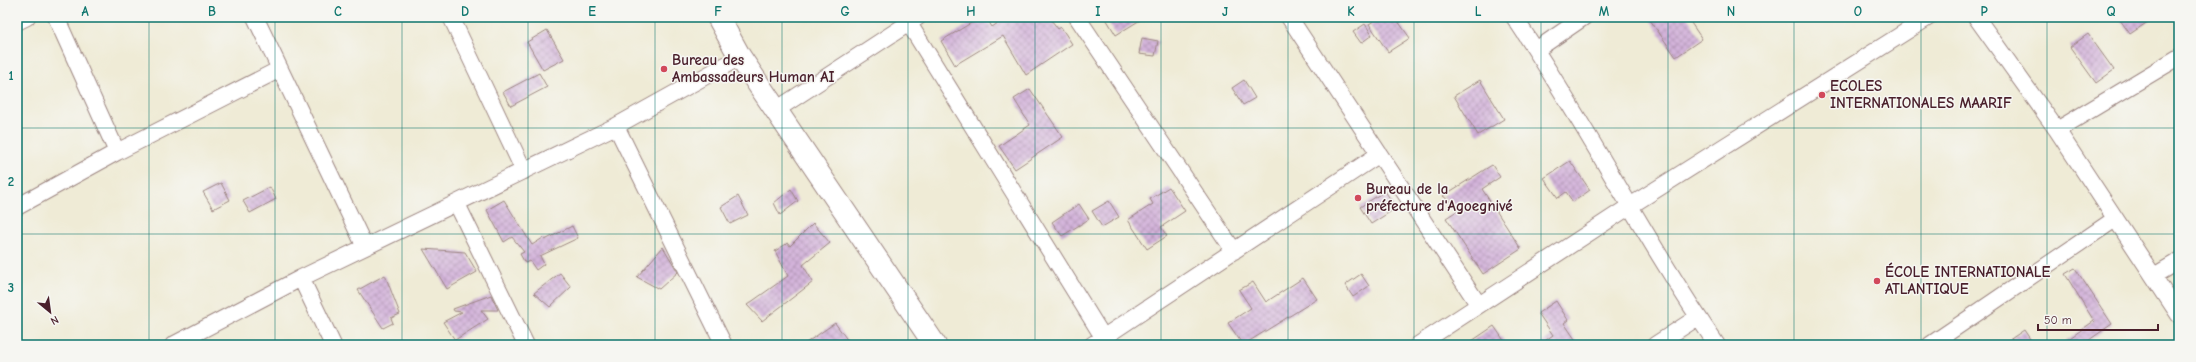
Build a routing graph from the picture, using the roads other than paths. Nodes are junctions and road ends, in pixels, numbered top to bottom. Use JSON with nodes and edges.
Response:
{"nodes":[{"id":1,"x":27,"y":17,"type":"edge"},
{"id":2,"x":56,"y":17,"type":"edge"},
{"id":3,"x":255,"y":17,"type":"edge"},
{"id":4,"x":451,"y":17,"type":"edge"},
{"id":5,"x":718,"y":17,"type":"edge"},
{"id":6,"x":1077,"y":17,"type":"edge"},
{"id":7,"x":1289,"y":17,"type":"edge"},
{"id":8,"x":1514,"y":17,"type":"edge"},
{"id":9,"x":1584,"y":17,"type":"edge"},
{"id":10,"x":1929,"y":17,"type":"edge"},
{"id":11,"x":1976,"y":17,"type":"edge"},
{"id":12,"x":911,"y":19,"type":"edge"},
{"id":13,"x":17,"y":22,"type":"edge"},
{"id":14,"x":1536,"y":50,"type":"junction"},
{"id":15,"x":740,"y":57,"type":"junction"},
{"id":16,"x":2179,"y":57,"type":"edge"},
{"id":17,"x":280,"y":69,"type":"junction"},
{"id":18,"x":776,"y":110,"type":"junction"},
{"id":19,"x":616,"y":126,"type":"junction"},
{"id":20,"x":2057,"y":130,"type":"junction"},
{"id":21,"x":117,"y":152,"type":"junction"},
{"id":22,"x":1378,"y":155,"type":"junction"},
{"id":23,"x":524,"y":171,"type":"junction"},
{"id":24,"x":457,"y":204,"type":"junction"},
{"id":25,"x":1630,"y":206,"type":"junction"},
{"id":26,"x":17,"y":207,"type":"edge"},
{"id":27,"x":2115,"y":219,"type":"junction"},
{"id":28,"x":365,"y":247,"type":"junction"},
{"id":29,"x":1234,"y":251,"type":"junction"},
{"id":30,"x":2179,"y":261,"type":"edge"},
{"id":31,"x":2154,"y":276,"type":"junction"},
{"id":32,"x":301,"y":278,"type":"junction"},
{"id":33,"x":1478,"y":304,"type":"junction"},
{"id":34,"x":2179,"y":315,"type":"edge"},
{"id":35,"x":1698,"y":317,"type":"junction"},
{"id":36,"x":1098,"y":341,"type":"edge"},
{"id":37,"x":1940,"y":342,"type":"edge"},
{"id":38,"x":173,"y":345,"type":"edge"},
{"id":39,"x":333,"y":345,"type":"edge"},
{"id":40,"x":526,"y":345,"type":"edge"},
{"id":41,"x":724,"y":345,"type":"edge"},
{"id":42,"x":935,"y":345,"type":"edge"},
{"id":43,"x":1418,"y":345,"type":"edge"},
{"id":44,"x":1655,"y":345,"type":"edge"},
{"id":45,"x":1717,"y":345,"type":"edge"}],
"edges":[{"from":1,"to":13,"type":"street"},
{"from":2,"to":21,"type":"street"},
{"from":3,"to":17,"type":"street"},
{"from":4,"to":23,"type":"street"},
{"from":5,"to":15,"type":"street"},
{"from":6,"to":29,"type":"street"},
{"from":7,"to":22,"type":"street"},
{"from":8,"to":14,"type":"street"},
{"from":9,"to":14,"type":"street"},
{"from":10,"to":25,"type":"street"},
{"from":11,"to":20,"type":"street"},
{"from":12,"to":18,"type":"street"},
{"from":12,"to":36,"type":"street"},
{"from":14,"to":25,"type":"street"},
{"from":15,"to":18,"type":"street"},
{"from":15,"to":19,"type":"street"},
{"from":16,"to":20,"type":"street"},
{"from":17,"to":21,"type":"street"},
{"from":17,"to":28,"type":"street"},
{"from":18,"to":42,"type":"street"},
{"from":19,"to":23,"type":"street"},
{"from":19,"to":41,"type":"street"},
{"from":20,"to":27,"type":"street"},
{"from":21,"to":26,"type":"street"},
{"from":22,"to":29,"type":"street"},
{"from":22,"to":33,"type":"street"},
{"from":23,"to":24,"type":"street"},
{"from":24,"to":28,"type":"street"},
{"from":24,"to":40,"type":"street"},
{"from":25,"to":33,"type":"street"},
{"from":25,"to":35,"type":"street"},
{"from":27,"to":31,"type":"street"},
{"from":27,"to":37,"type":"street"},
{"from":28,"to":32,"type":"street"},
{"from":29,"to":36,"type":"street"},
{"from":30,"to":31,"type":"street"},
{"from":31,"to":34,"type":"street"},
{"from":32,"to":38,"type":"street"},
{"from":32,"to":39,"type":"street"},
{"from":33,"to":43,"type":"street"},
{"from":35,"to":44,"type":"street"},
{"from":35,"to":45,"type":"street"}]}
